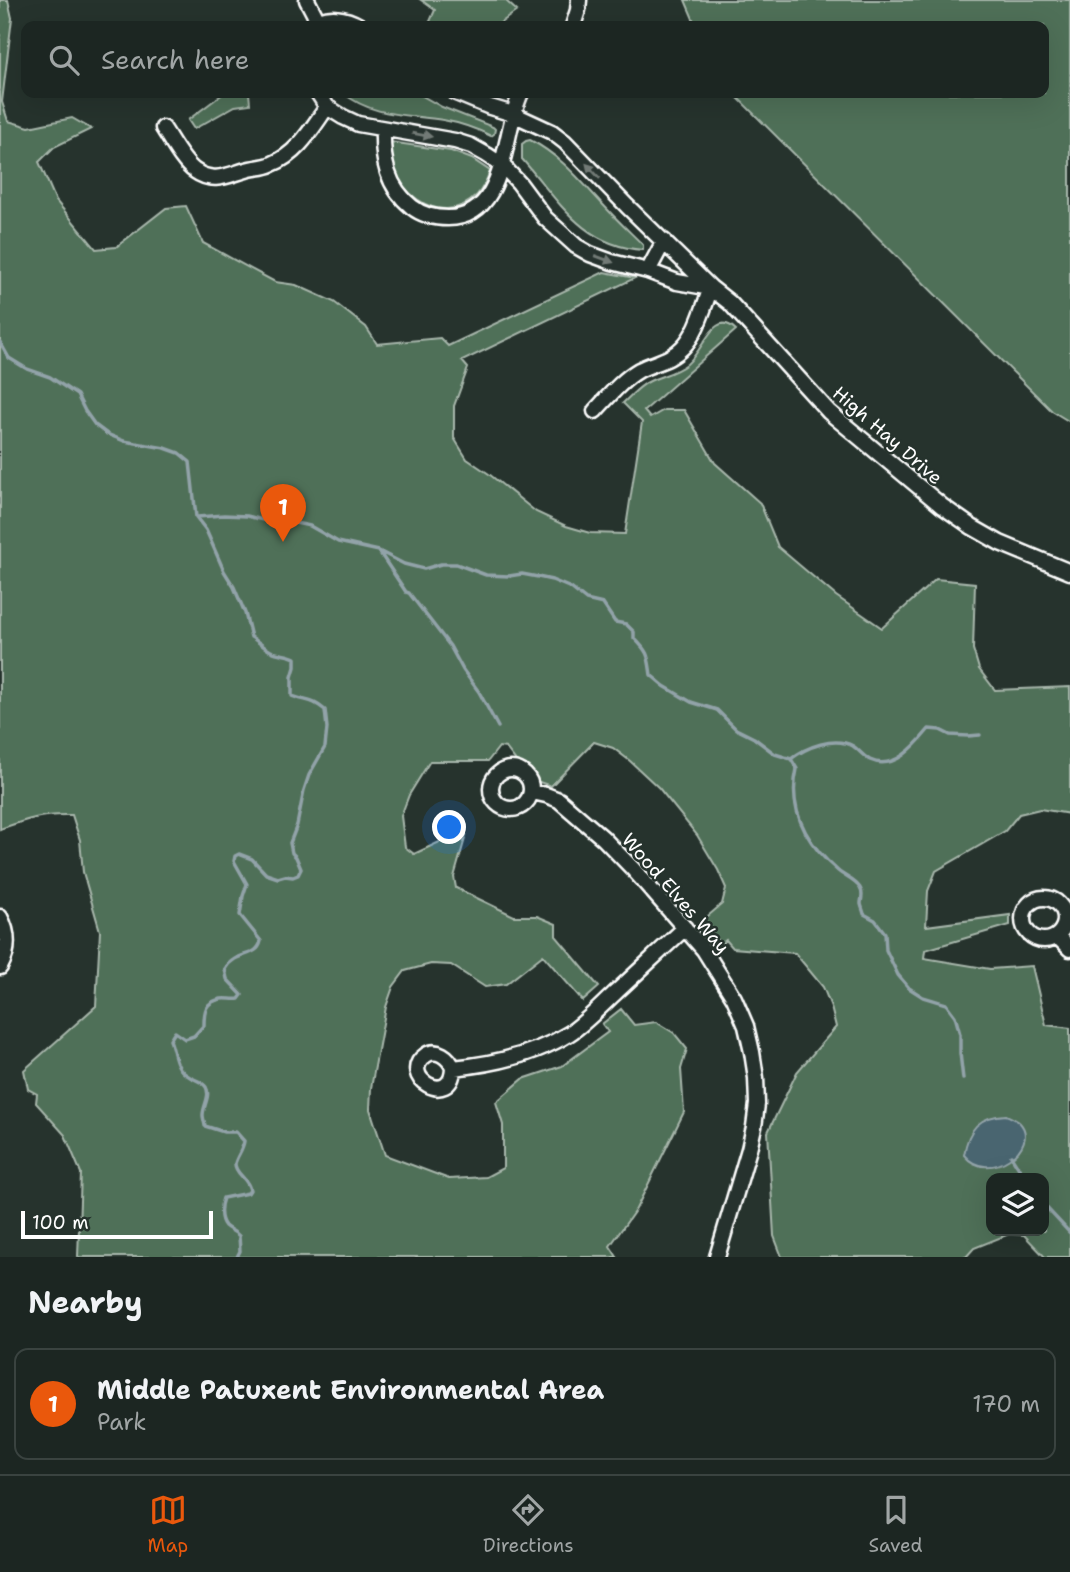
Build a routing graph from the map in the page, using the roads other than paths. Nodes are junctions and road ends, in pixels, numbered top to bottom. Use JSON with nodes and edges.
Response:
{"nodes":[{"id":1,"x":307,"y":0,"type":"edge"},
{"id":2,"x":579,"y":0,"type":"edge"},
{"id":3,"x":315,"y":21,"type":"edge"},
{"id":4,"x":322,"y":21,"type":"edge"},
{"id":5,"x":352,"y":21,"type":"edge"},
{"id":6,"x":575,"y":21,"type":"edge"},
{"id":7,"x":321,"y":98,"type":"edge"},
{"id":8,"x":468,"y":98,"type":"edge"},
{"id":9,"x":519,"y":98,"type":"edge"},
{"id":10,"x":327,"y":107,"type":"junction"},
{"id":11,"x":513,"y":114,"type":"junction"},
{"id":12,"x":163,"y":128,"type":"dead end"},
{"id":13,"x":383,"y":129,"type":"junction"},
{"id":14,"x":502,"y":165,"type":"junction"},
{"id":15,"x":664,"y":241,"type":"junction"},
{"id":16,"x":648,"y":271,"type":"junction"},
{"id":17,"x":711,"y":288,"type":"junction"},
{"id":18,"x":595,"y":411,"type":"dead end"},
{"id":19,"x":1070,"y":572,"type":"edge"},
{"id":20,"x":532,"y":792,"type":"dead end"},
{"id":21,"x":0,"y":917,"type":"edge"},
{"id":22,"x":685,"y":928,"type":"junction"},
{"id":23,"x":1057,"y":936,"type":"dead end"},
{"id":24,"x":1070,"y":949,"type":"edge"},
{"id":25,"x":0,"y":967,"type":"edge"},
{"id":26,"x":453,"y":1068,"type":"dead end"},
{"id":27,"x":717,"y":1257,"type":"edge"}],
"edges":[{"from":1,"to":3,"type":"street"},
{"from":2,"to":6,"type":"street"},
{"from":4,"to":5,"type":"street"},
{"from":7,"to":10,"type":"street"},
{"from":8,"to":11,"type":"street","name":"High Hay Drive"},
{"from":9,"to":11,"type":"street"},
{"from":10,"to":12,"type":"street"},
{"from":10,"to":13,"type":"street"},
{"from":11,"to":14,"type":"street"},
{"from":15,"to":11,"type":"street","name":"High Hay Drive","one_way":true},
{"from":13,"to":14,"type":"street","one_way":true},
{"from":13,"to":14,"type":"street"},
{"from":14,"to":16,"type":"street","one_way":true},
{"from":15,"to":16,"type":"street"},
{"from":15,"to":17,"type":"street","name":"High Hay Drive"},
{"from":16,"to":17,"type":"street"},
{"from":17,"to":18,"type":"street"},
{"from":17,"to":19,"type":"street","name":"High Hay Drive"},
{"from":20,"to":22,"type":"street","name":"Wood Elves Way"},
{"from":21,"to":25,"type":"street"},
{"from":22,"to":26,"type":"street"},
{"from":22,"to":27,"type":"street","name":"Wood Elves Way"},
{"from":23,"to":24,"type":"street"}]}
